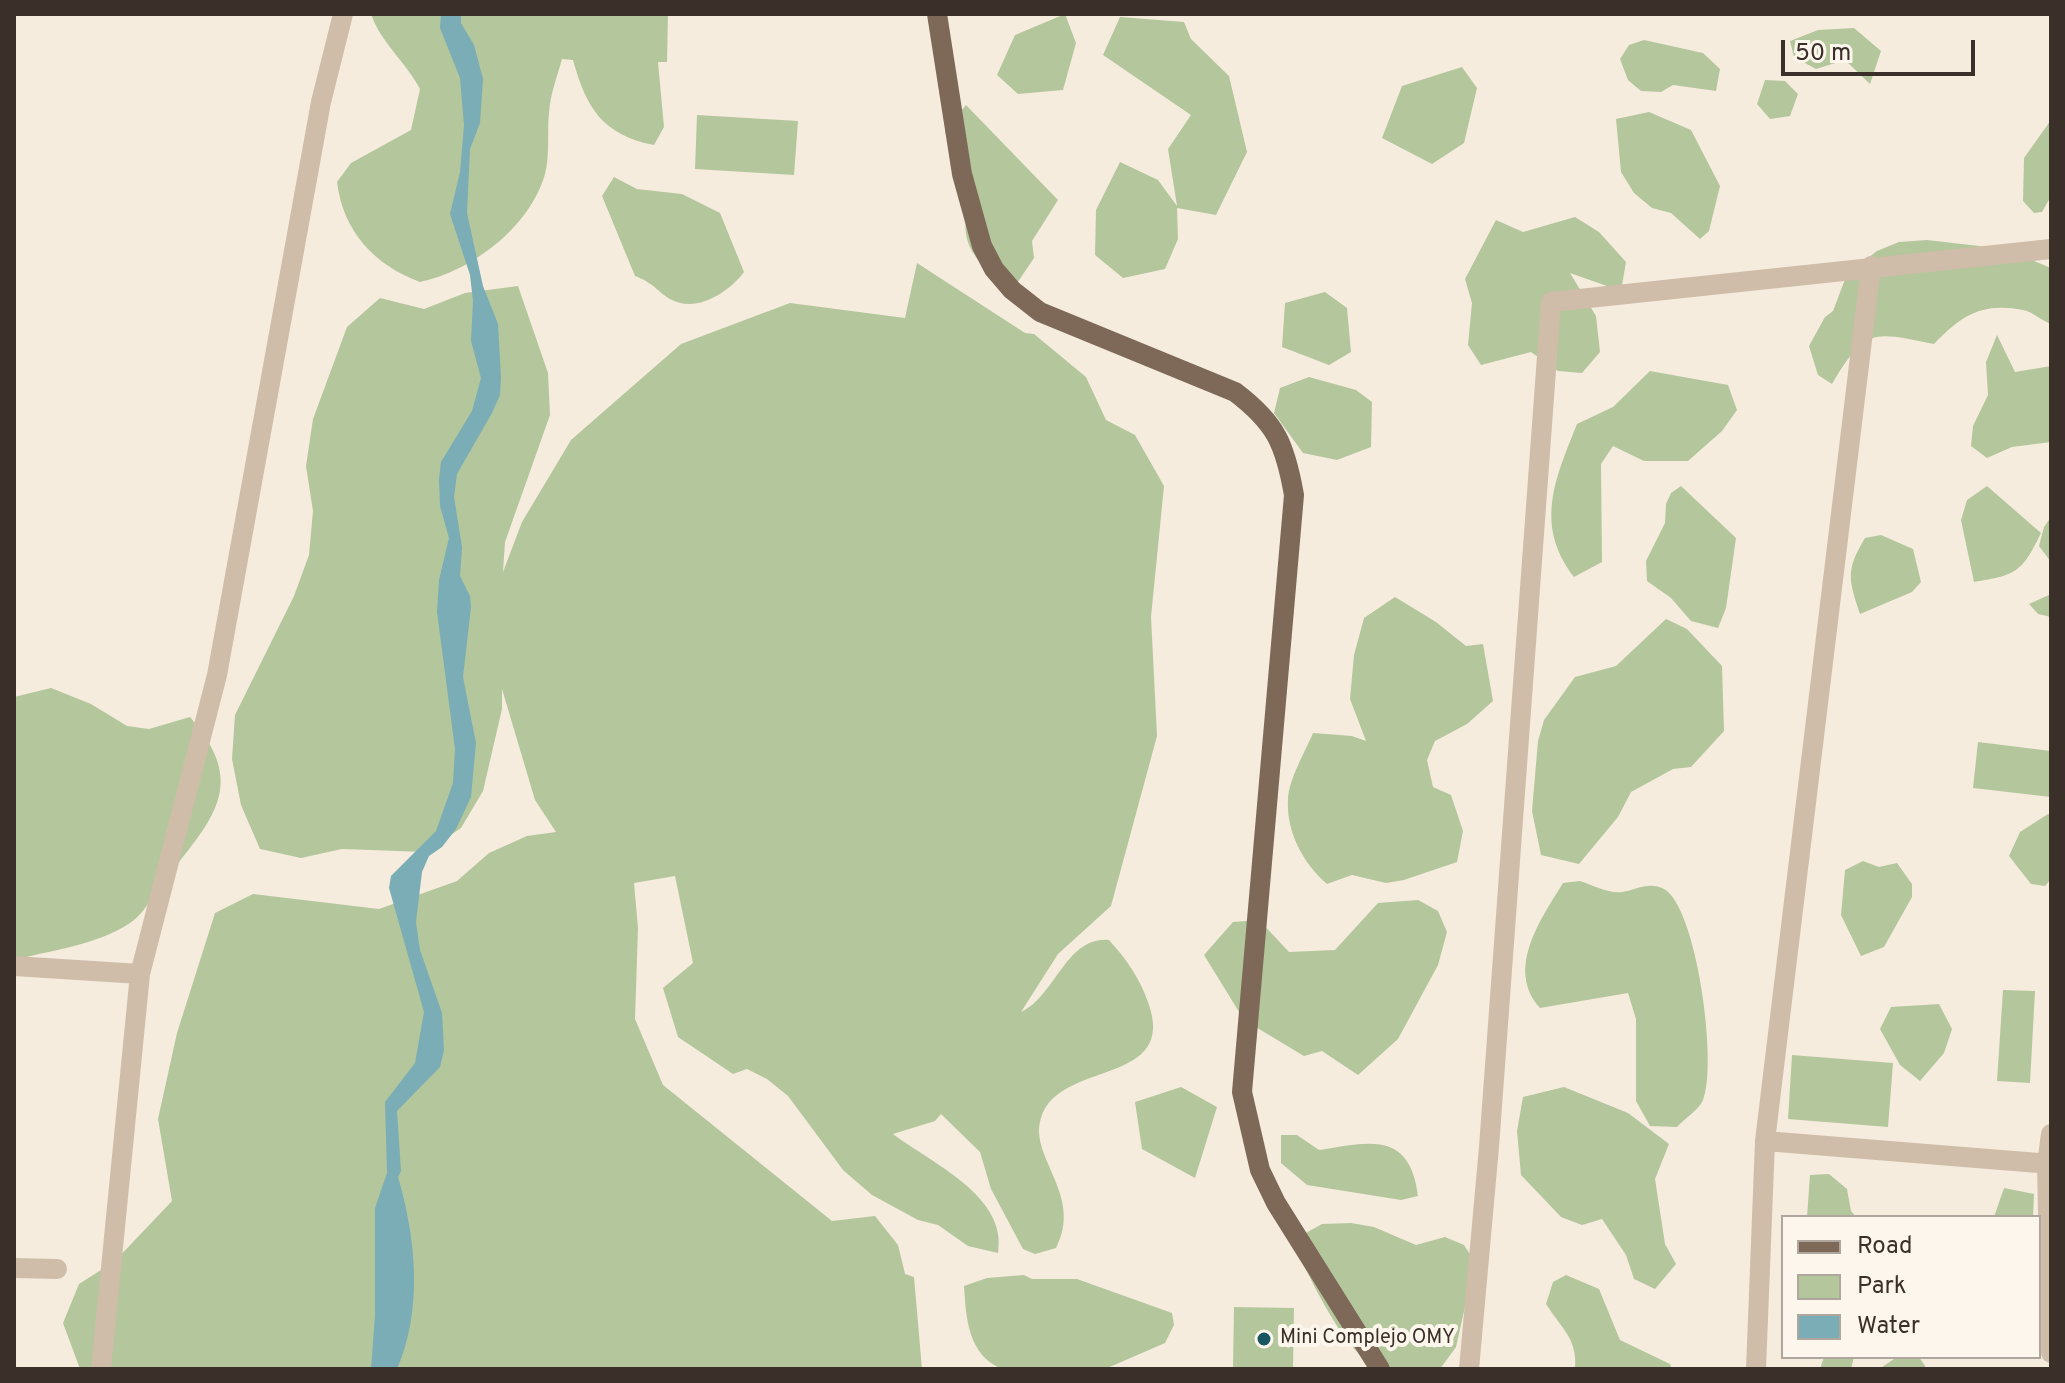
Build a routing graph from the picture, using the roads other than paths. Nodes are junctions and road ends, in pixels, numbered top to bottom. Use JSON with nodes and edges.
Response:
{"nodes":[{"id":1,"x":343,"y":14,"type":"edge"},
{"id":2,"x":937,"y":14,"type":"edge"},
{"id":3,"x":2051,"y":249,"type":"edge"},
{"id":4,"x":1871,"y":266,"type":"junction"},
{"id":5,"x":14,"y":966,"type":"edge"},
{"id":6,"x":140,"y":974,"type":"junction"},
{"id":7,"x":2051,"y":1134,"type":"edge"},
{"id":8,"x":1765,"y":1141,"type":"junction"},
{"id":9,"x":2049,"y":1164,"type":"edge"},
{"id":10,"x":14,"y":1268,"type":"edge"},
{"id":11,"x":57,"y":1269,"type":"dead end"},
{"id":12,"x":2051,"y":1353,"type":"edge"},
{"id":13,"x":101,"y":1369,"type":"edge"},
{"id":14,"x":1380,"y":1369,"type":"edge"},
{"id":15,"x":1469,"y":1369,"type":"edge"},
{"id":16,"x":1756,"y":1369,"type":"edge"}],
"edges":[{"from":1,"to":6,"type":"street"},
{"from":2,"to":14,"type":"main road"},
{"from":3,"to":4,"type":"street"},
{"from":4,"to":8,"type":"street"},
{"from":4,"to":15,"type":"street"},
{"from":5,"to":6,"type":"street"},
{"from":6,"to":13,"type":"street"},
{"from":7,"to":9,"type":"street"},
{"from":8,"to":9,"type":"street"},
{"from":8,"to":16,"type":"street"},
{"from":9,"to":12,"type":"street"},
{"from":10,"to":11,"type":"street"}]}
